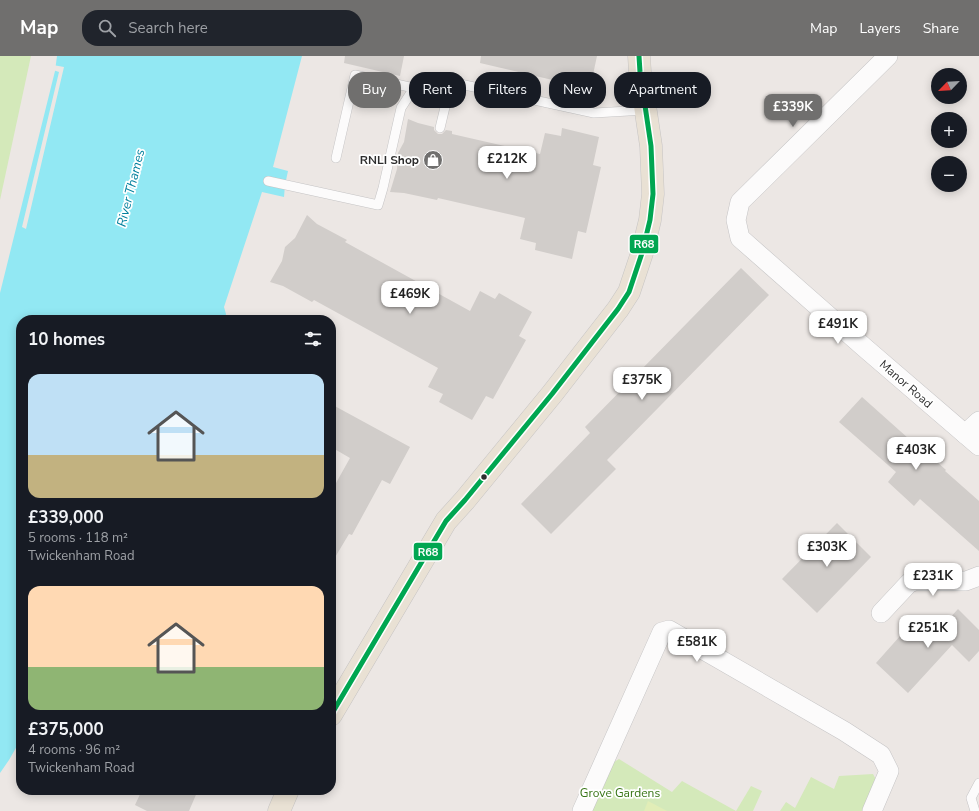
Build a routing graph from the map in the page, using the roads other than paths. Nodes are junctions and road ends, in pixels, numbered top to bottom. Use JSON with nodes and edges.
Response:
{"nodes":[{"id":1,"x":639,"y":56,"type":"edge"},
{"id":2,"x":888,"y":56,"type":"edge"},
{"id":3,"x":466,"y":85,"type":"edge"},
{"id":4,"x":409,"y":87,"type":"edge"},
{"id":5,"x":409,"y":96,"type":"edge"},
{"id":6,"x":445,"y":108,"type":"edge"},
{"id":7,"x":646,"y":110,"type":"junction"},
{"id":8,"x":440,"y":128,"type":"dead end"},
{"id":9,"x":336,"y":158,"type":"dead end"},
{"id":10,"x":268,"y":181,"type":"dead end"},
{"id":11,"x":979,"y":421,"type":"edge"},
{"id":12,"x":972,"y":440,"type":"edge"},
{"id":13,"x":979,"y":576,"type":"edge"},
{"id":14,"x":881,"y":613,"type":"dead end"},
{"id":15,"x":336,"y":707,"type":"edge"},
{"id":16,"x":979,"y":783,"type":"edge"},
{"id":17,"x":286,"y":795,"type":"edge"},
{"id":18,"x":279,"y":811,"type":"edge"},
{"id":19,"x":582,"y":811,"type":"edge"},
{"id":20,"x":872,"y":811,"type":"edge"},
{"id":21,"x":975,"y":811,"type":"edge"}],
"edges":[{"from":1,"to":7,"type":"main road"},
{"from":2,"to":12,"type":"street","name":"Manor Road"},
{"from":3,"to":7,"type":"lane"},
{"from":4,"to":9,"type":"lane"},
{"from":5,"to":10,"type":"lane"},
{"from":6,"to":8,"type":"lane"},
{"from":7,"to":15,"type":"main road"},
{"from":11,"to":12,"type":"street"},
{"from":13,"to":14,"type":"street"},
{"from":16,"to":21,"type":"lane"},
{"from":17,"to":18,"type":"main road"},
{"from":19,"to":20,"type":"street"}]}
